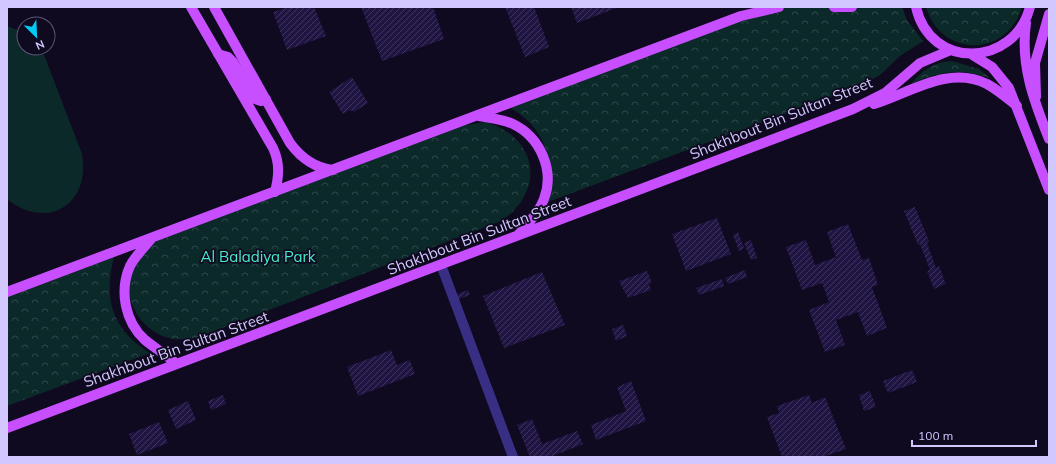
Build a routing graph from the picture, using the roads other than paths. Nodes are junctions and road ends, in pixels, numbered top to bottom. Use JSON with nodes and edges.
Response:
{"nodes":[{"id":1,"x":191,"y":7,"type":"edge"},
{"id":2,"x":214,"y":7,"type":"edge"},
{"id":3,"x":758,"y":7,"type":"edge"},
{"id":4,"x":779,"y":7,"type":"edge"},
{"id":5,"x":834,"y":7,"type":"edge"},
{"id":6,"x":852,"y":7,"type":"edge"},
{"id":7,"x":916,"y":7,"type":"edge"},
{"id":8,"x":1030,"y":7,"type":"edge"},
{"id":9,"x":1049,"y":14,"type":"edge"},
{"id":10,"x":741,"y":16,"type":"junction"},
{"id":11,"x":1027,"y":17,"type":"junction"},
{"id":12,"x":951,"y":50,"type":"junction"},
{"id":13,"x":218,"y":54,"type":"junction"},
{"id":14,"x":971,"y":54,"type":"junction"},
{"id":15,"x":266,"y":99,"type":"junction"},
{"id":16,"x":1017,"y":106,"type":"junction"},
{"id":17,"x":1037,"y":107,"type":"junction"},
{"id":18,"x":853,"y":109,"type":"junction"},
{"id":19,"x":480,"y":116,"type":"junction"},
{"id":20,"x":1049,"y":139,"type":"edge"},
{"id":21,"x":333,"y":170,"type":"junction"},
{"id":22,"x":1049,"y":190,"type":"edge"},
{"id":23,"x":275,"y":192,"type":"junction"},
{"id":24,"x":518,"y":236,"type":"junction"},
{"id":25,"x":153,"y":238,"type":"junction"},
{"id":26,"x":441,"y":265,"type":"junction"},
{"id":27,"x":7,"y":292,"type":"edge"},
{"id":28,"x":178,"y":364,"type":"junction"},
{"id":29,"x":7,"y":428,"type":"edge"},
{"id":30,"x":513,"y":457,"type":"edge"}],
"edges":[{"from":1,"to":13,"type":"main road"},
{"from":2,"to":15,"type":"main road"},
{"from":3,"to":10,"type":"main road"},
{"from":4,"to":10,"type":"main road"},
{"from":5,"to":6,"type":"main road"},
{"from":7,"to":12,"type":"main road"},
{"from":8,"to":11,"type":"main road"},
{"from":9,"to":17,"type":"main road"},
{"from":10,"to":19,"type":"main road"},
{"from":11,"to":14,"type":"main road"},
{"from":11,"to":17,"type":"main road"},
{"from":12,"to":14,"type":"main road"},
{"from":12,"to":18,"type":"main road","name":"Shakhbout Bin Sultan Street"},
{"from":13,"to":15,"type":"main road"},
{"from":13,"to":23,"type":"main road"},
{"from":14,"to":16,"type":"main road"},
{"from":15,"to":21,"type":"main road"},
{"from":16,"to":18,"type":"main road"},
{"from":16,"to":22,"type":"main road"},
{"from":17,"to":20,"type":"main road"},
{"from":18,"to":24,"type":"main road","name":"Shakhbout Bin Sultan Street"},
{"from":19,"to":21,"type":"main road"},
{"from":19,"to":24,"type":"main road"},
{"from":21,"to":23,"type":"main road"},
{"from":23,"to":25,"type":"main road"},
{"from":24,"to":26,"type":"main road","name":"Shakhbout Bin Sultan Street"},
{"from":25,"to":27,"type":"main road"},
{"from":25,"to":28,"type":"main road"},
{"from":26,"to":28,"type":"main road","name":"Shakhbout Bin Sultan Street"},
{"from":26,"to":30,"type":"street"},
{"from":28,"to":29,"type":"main road","name":"Shakhbout Bin Sultan Street"}]}
